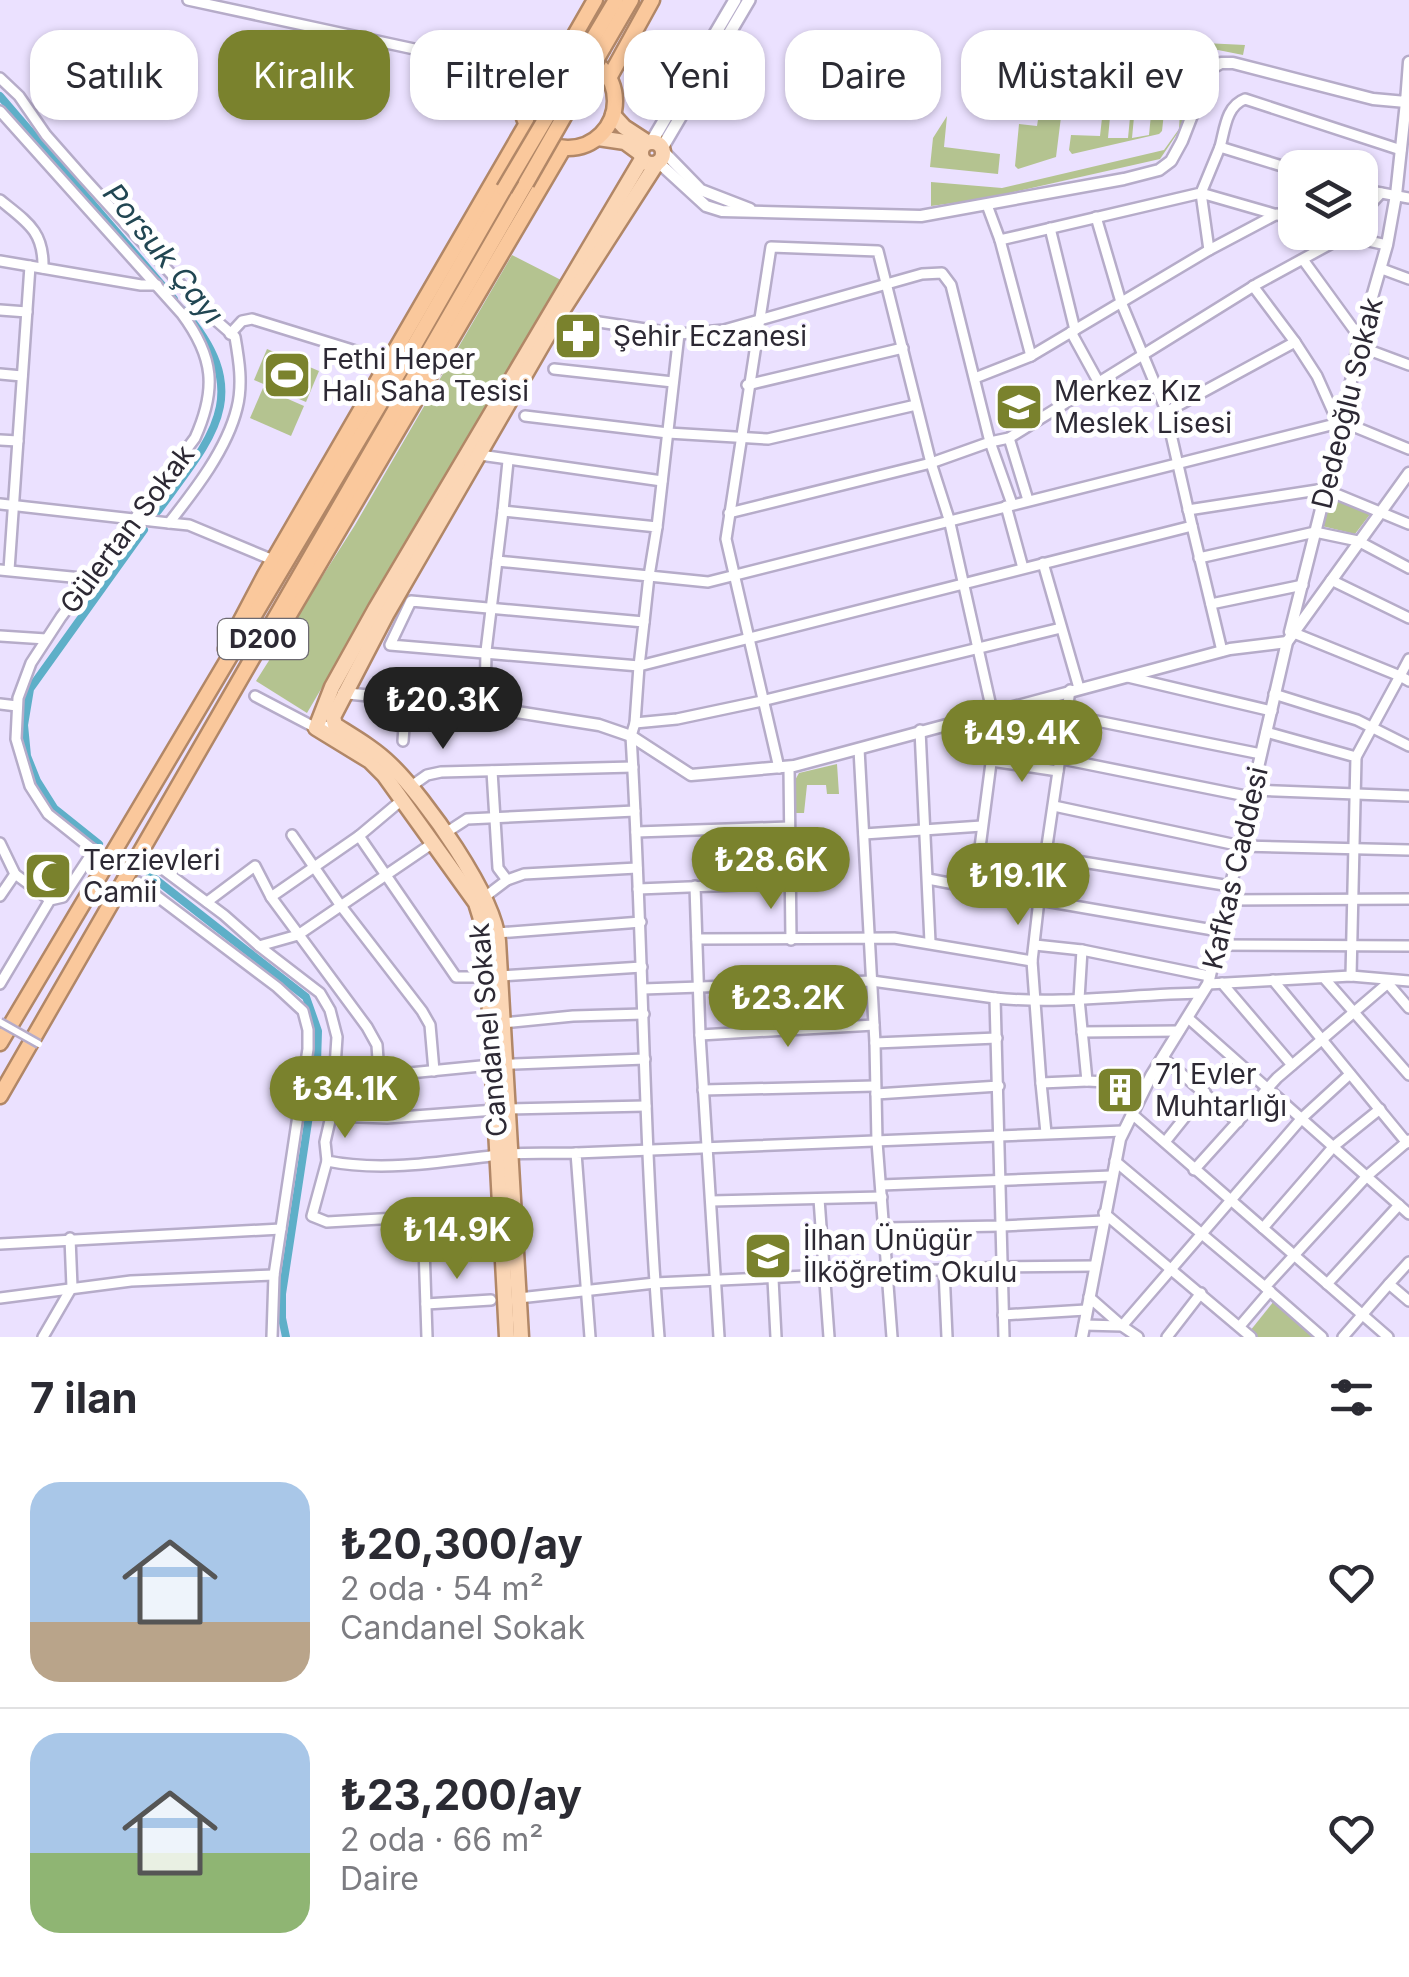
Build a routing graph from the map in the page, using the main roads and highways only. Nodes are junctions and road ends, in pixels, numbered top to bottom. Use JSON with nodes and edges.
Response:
{"nodes":[{"id":1,"x":595,"y":0,"type":"edge"},
{"id":2,"x":616,"y":0,"type":"edge"},
{"id":3,"x":631,"y":0,"type":"edge"},
{"id":4,"x":652,"y":0,"type":"edge"},
{"id":5,"x":735,"y":0,"type":"edge"},
{"id":6,"x":749,"y":0,"type":"edge"},
{"id":7,"x":578,"y":30,"type":"edge"},
{"id":8,"x":603,"y":30,"type":"edge"},
{"id":9,"x":604,"y":36,"type":"edge"},
{"id":10,"x":604,"y":73,"type":"edge"},
{"id":11,"x":610,"y":78,"type":"junction"},
{"id":12,"x":613,"y":115,"type":"junction"},
{"id":13,"x":525,"y":120,"type":"edge"},
{"id":14,"x":549,"y":120,"type":"edge"},
{"id":15,"x":558,"y":120,"type":"edge"},
{"id":16,"x":526,"y":125,"type":"junction"},
{"id":17,"x":598,"y":138,"type":"junction"},
{"id":18,"x":563,"y":149,"type":"junction"},
{"id":19,"x":653,"y":152,"type":"junction"},
{"id":20,"x":238,"y":683,"type":"junction"},
{"id":21,"x":206,"y":697,"type":"junction"},
{"id":22,"x":407,"y":793,"type":"junction"},
{"id":23,"x":439,"y":839,"type":"junction"},
{"id":24,"x":494,"y":976,"type":"junction"},
{"id":25,"x":0,"y":1043,"type":"edge"},
{"id":26,"x":498,"y":1065,"type":"junction"},
{"id":27,"x":0,"y":1096,"type":"edge"},
{"id":28,"x":505,"y":1155,"type":"junction"},
{"id":29,"x":507,"y":1337,"type":"edge"},
{"id":30,"x":520,"y":1337,"type":"edge"}],
"edges":[{"from":1,"to":7,"type":"highway"},
{"from":2,"to":8,"type":"highway","number":"D200"},
{"from":3,"to":9,"type":"highway","number":"D200"},
{"from":4,"to":11,"type":"highway"},
{"from":5,"to":19,"type":"main road"},
{"from":6,"to":19,"type":"main road"},
{"from":10,"to":11,"type":"highway"},
{"from":11,"to":12,"type":"highway"},
{"from":12,"to":17,"type":"highway"},
{"from":12,"to":19,"type":"main road"},
{"from":13,"to":16,"type":"highway"},
{"from":14,"to":21,"type":"highway","number":"D200","bridge":true},
{"from":15,"to":20,"type":"highway","number":"D200","bridge":true},
{"from":16,"to":18,"type":"highway"},
{"from":16,"to":21,"type":"highway"},
{"from":17,"to":18,"type":"highway"},
{"from":17,"to":19,"type":"main road"},
{"from":18,"to":20,"type":"highway"},
{"from":19,"to":22,"type":"main road"},
{"from":19,"to":22,"type":"main road"},
{"from":20,"to":27,"type":"highway","number":"D200"},
{"from":21,"to":25,"type":"highway","number":"D200"},
{"from":22,"to":23,"type":"main road"},
{"from":23,"to":24,"type":"main road","name":"Candanel Sokak"},
{"from":23,"to":24,"type":"main road"},
{"from":24,"to":26,"type":"main road","name":"Candanel Sokak"},
{"from":24,"to":26,"type":"main road"},
{"from":26,"to":28,"type":"main road"},
{"from":28,"to":29,"type":"main road","name":"Candanel Sokak"},
{"from":28,"to":30,"type":"main road"}]}
